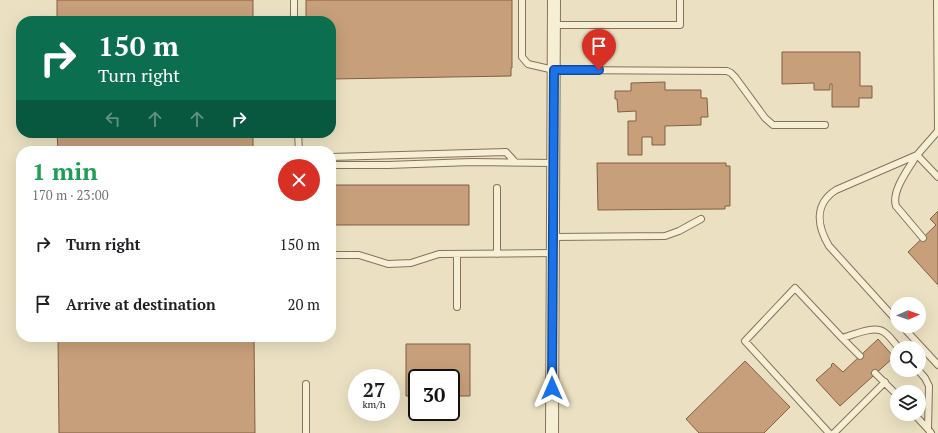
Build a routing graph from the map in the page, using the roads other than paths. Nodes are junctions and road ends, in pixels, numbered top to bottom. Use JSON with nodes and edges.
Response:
{"nodes":[{"id":1,"x":294,"y":0,"type":"edge"},
{"id":2,"x":522,"y":0,"type":"edge"},
{"id":3,"x":554,"y":0,"type":"edge"},
{"id":4,"x":680,"y":0,"type":"edge"},
{"id":5,"x":937,"y":0,"type":"edge"},
{"id":6,"x":294,"y":16,"type":"edge"},
{"id":7,"x":554,"y":24,"type":"junction"},
{"id":8,"x":554,"y":70,"type":"junction"},
{"id":9,"x":825,"y":125,"type":"dead end"},
{"id":10,"x":938,"y":131,"type":"edge"},
{"id":11,"x":917,"y":155,"type":"junction"},
{"id":12,"x":336,"y":157,"type":"edge"},
{"id":13,"x":515,"y":162,"type":"junction"},
{"id":14,"x":553,"y":163,"type":"junction"},
{"id":15,"x":336,"y":165,"type":"edge"},
{"id":16,"x":938,"y":178,"type":"edge"},
{"id":17,"x":496,"y":188,"type":"dead end"},
{"id":18,"x":701,"y":219,"type":"dead end"},
{"id":19,"x":553,"y":237,"type":"junction"},
{"id":20,"x":923,"y":238,"type":"dead end"},
{"id":21,"x":553,"y":253,"type":"junction"},
{"id":22,"x":457,"y":254,"type":"junction"},
{"id":23,"x":497,"y":254,"type":"junction"},
{"id":24,"x":336,"y":255,"type":"edge"},
{"id":25,"x":457,"y":307,"type":"dead end"},
{"id":26,"x":890,"y":313,"type":"edge"},
{"id":27,"x":908,"y":333,"type":"edge"},
{"id":28,"x":842,"y":338,"type":"junction"},
{"id":29,"x":892,"y":341,"type":"edge"},
{"id":30,"x":860,"y":356,"type":"dead end"},
{"id":31,"x":938,"y":365,"type":"edge"},
{"id":32,"x":875,"y":373,"type":"dead end"},
{"id":33,"x":924,"y":377,"type":"edge"},
{"id":34,"x":885,"y":382,"type":"junction"},
{"id":35,"x":306,"y":384,"type":"dead end"},
{"id":36,"x":890,"y":387,"type":"edge"},
{"id":37,"x":920,"y":421,"type":"edge"},
{"id":38,"x":929,"y":431,"type":"edge"},
{"id":39,"x":306,"y":433,"type":"edge"},
{"id":40,"x":552,"y":433,"type":"edge"},
{"id":41,"x":829,"y":433,"type":"edge"},
{"id":42,"x":834,"y":433,"type":"edge"}],
"edges":[{"from":1,"to":6,"type":"lane"},
{"from":2,"to":8,"type":"lane"},
{"from":3,"to":7,"type":"street"},
{"from":4,"to":7,"type":"lane"},
{"from":5,"to":10,"type":"lane"},
{"from":7,"to":8,"type":"street"},
{"from":8,"to":9,"type":"lane"},
{"from":8,"to":14,"type":"street"},
{"from":10,"to":11,"type":"lane"},
{"from":11,"to":16,"type":"lane"},
{"from":11,"to":20,"type":"lane"},
{"from":11,"to":26,"type":"lane"},
{"from":12,"to":13,"type":"lane"},
{"from":13,"to":14,"type":"lane"},
{"from":13,"to":15,"type":"lane"},
{"from":14,"to":19,"type":"street"},
{"from":17,"to":23,"type":"lane"},
{"from":18,"to":19,"type":"lane"},
{"from":19,"to":21,"type":"street"},
{"from":21,"to":23,"type":"lane"},
{"from":21,"to":40,"type":"street"},
{"from":22,"to":23,"type":"lane"},
{"from":22,"to":24,"type":"lane"},
{"from":22,"to":25,"type":"lane"},
{"from":27,"to":31,"type":"lane"},
{"from":28,"to":29,"type":"lane"},
{"from":28,"to":30,"type":"lane"},
{"from":28,"to":41,"type":"lane"},
{"from":32,"to":34,"type":"lane"},
{"from":33,"to":38,"type":"lane"},
{"from":34,"to":36,"type":"lane"},
{"from":34,"to":42,"type":"lane"},
{"from":35,"to":39,"type":"lane"},
{"from":37,"to":38,"type":"lane"}]}
